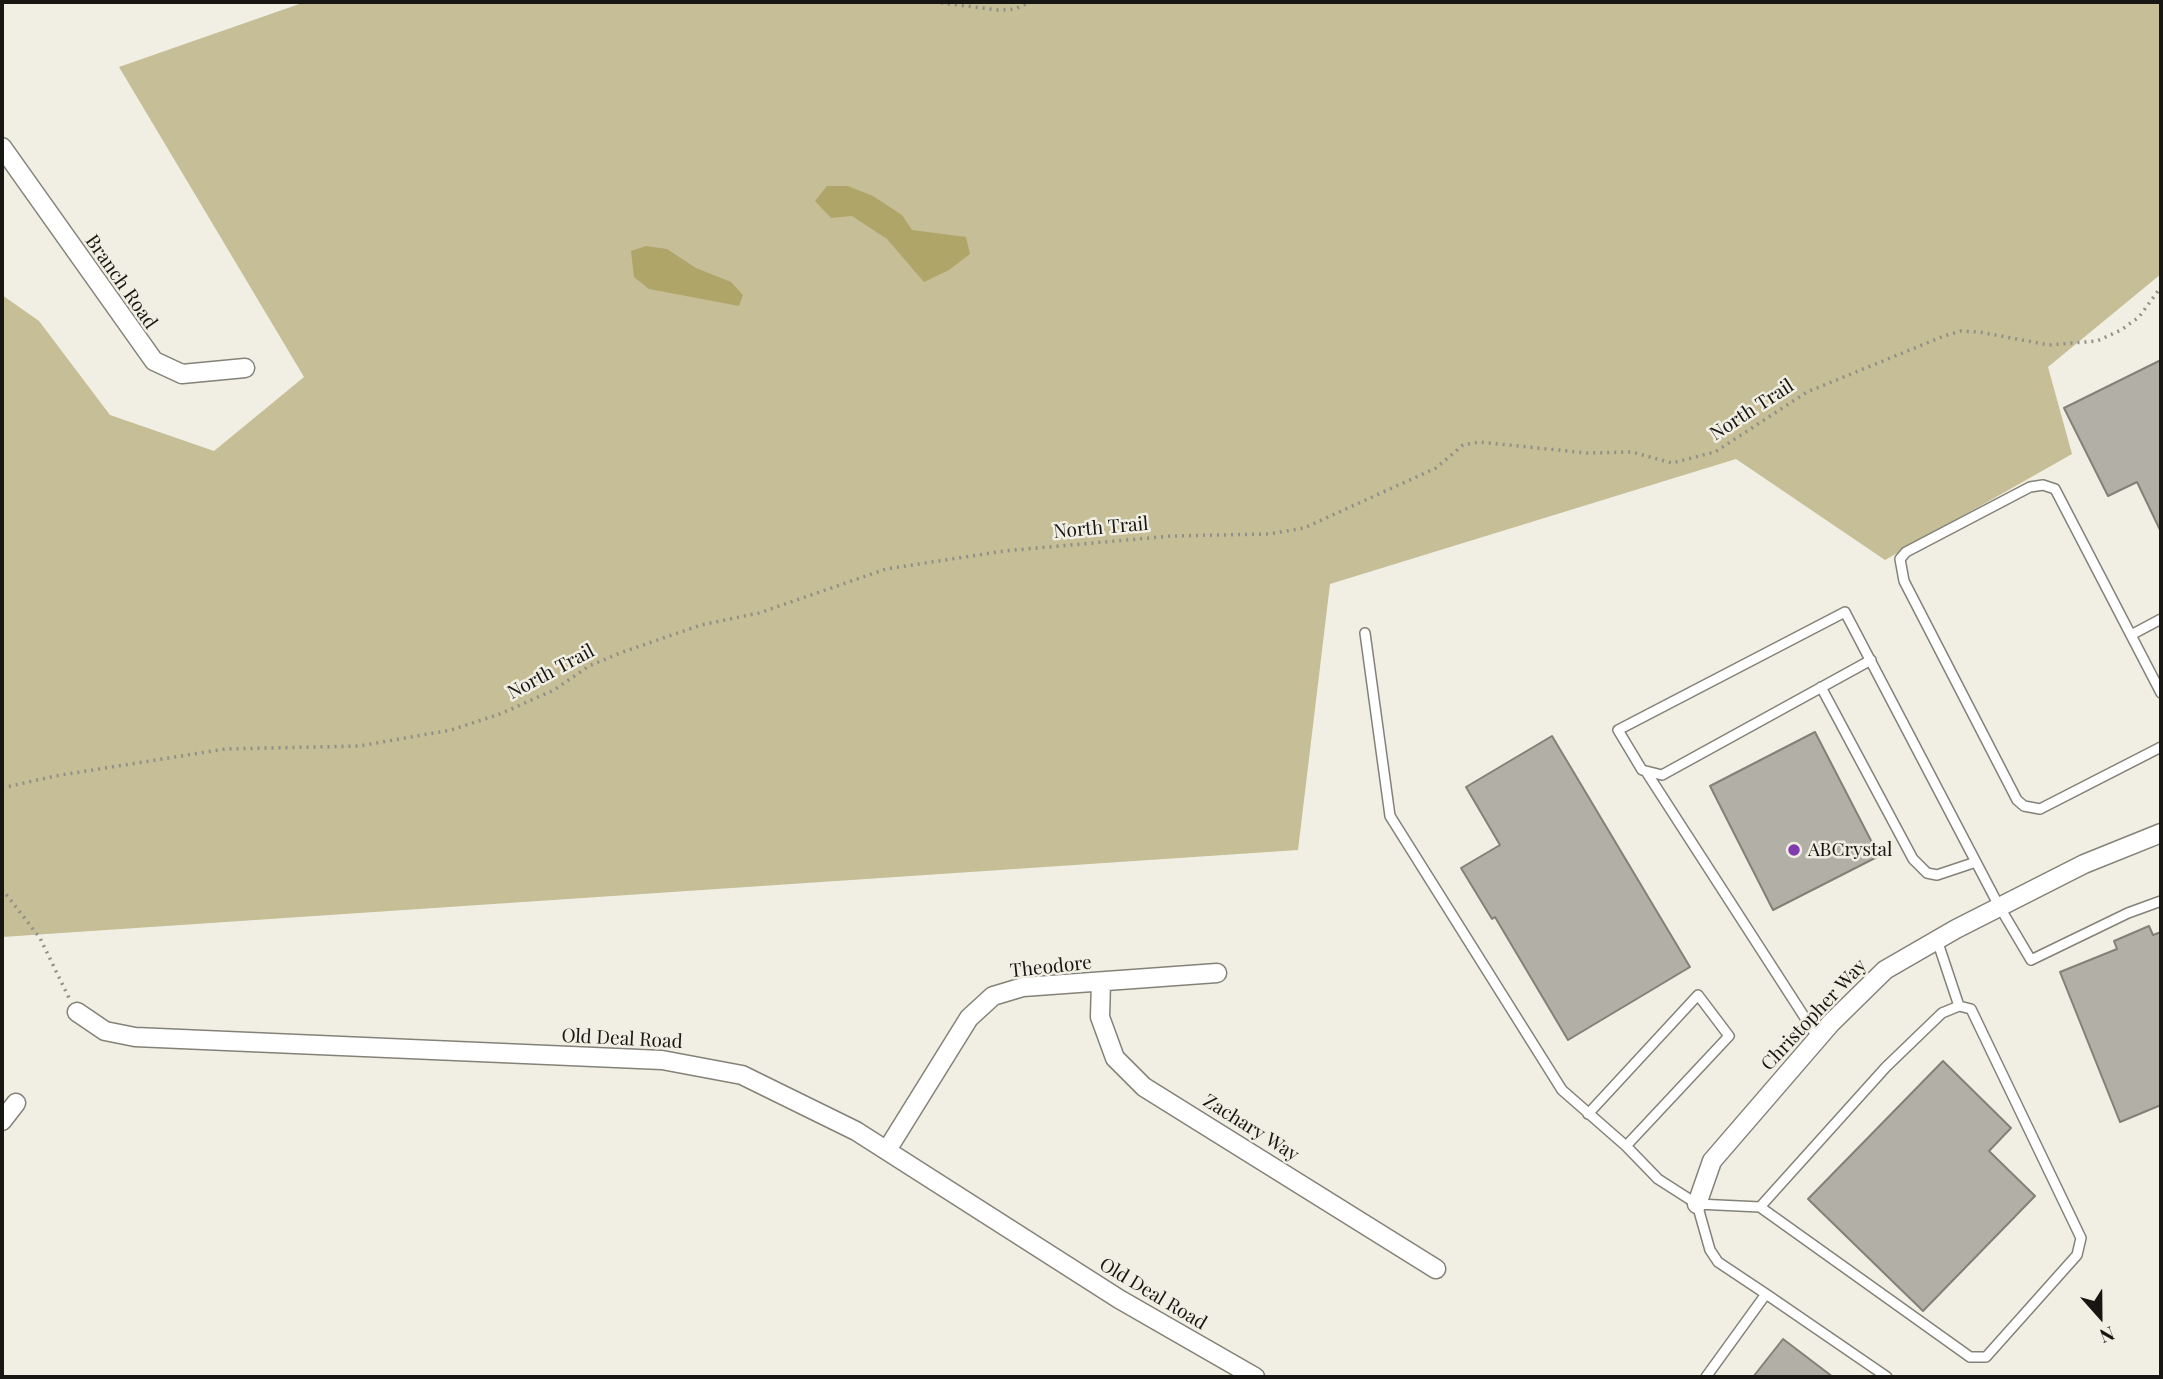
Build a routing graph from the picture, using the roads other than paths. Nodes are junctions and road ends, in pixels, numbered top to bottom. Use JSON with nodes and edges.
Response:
{"nodes":[{"id":1,"x":2,"y":147,"type":"edge"},
{"id":2,"x":246,"y":368,"type":"dead end"},
{"id":3,"x":2161,"y":620,"type":"edge"},
{"id":4,"x":1365,"y":633,"type":"dead end"},
{"id":5,"x":2131,"y":635,"type":"junction"},
{"id":6,"x":1871,"y":660,"type":"junction"},
{"id":7,"x":1821,"y":687,"type":"junction"},
{"id":8,"x":2161,"y":693,"type":"edge"},
{"id":9,"x":2161,"y":747,"type":"edge"},
{"id":10,"x":1647,"y":773,"type":"junction"},
{"id":11,"x":2161,"y":833,"type":"edge"},
{"id":12,"x":1976,"y":862,"type":"junction"},
{"id":13,"x":2161,"y":901,"type":"edge"},
{"id":14,"x":1999,"y":906,"type":"junction"},
{"id":15,"x":1937,"y":940,"type":"junction"},
{"id":16,"x":1217,"y":973,"type":"dead end"},
{"id":17,"x":1101,"y":982,"type":"junction"},
{"id":18,"x":1959,"y":1006,"type":"junction"},
{"id":19,"x":76,"y":1012,"type":"road end"},
{"id":20,"x":1818,"y":1038,"type":"junction"},
{"id":21,"x":16,"y":1103,"type":"dead end"},
{"id":22,"x":1588,"y":1114,"type":"junction"},
{"id":23,"x":2,"y":1121,"type":"edge"},
{"id":24,"x":1626,"y":1146,"type":"junction"},
{"id":25,"x":887,"y":1150,"type":"junction"},
{"id":26,"x":1697,"y":1204,"type":"junction"},
{"id":27,"x":1760,"y":1207,"type":"junction"},
{"id":28,"x":1436,"y":1269,"type":"dead end"},
{"id":29,"x":1766,"y":1294,"type":"junction"},
{"id":30,"x":1255,"y":1377,"type":"edge"},
{"id":31,"x":1706,"y":1377,"type":"edge"},
{"id":32,"x":1887,"y":1377,"type":"edge"}],
"edges":[{"from":1,"to":2,"type":"street","name":"Branch Road"},
{"from":3,"to":5,"type":"lane"},
{"from":4,"to":22,"type":"lane"},
{"from":5,"to":8,"type":"lane"},
{"from":5,"to":9,"type":"lane"},
{"from":6,"to":7,"type":"lane"},
{"from":6,"to":10,"type":"lane"},
{"from":6,"to":12,"type":"lane"},
{"from":7,"to":10,"type":"lane"},
{"from":7,"to":12,"type":"lane"},
{"from":10,"to":20,"type":"lane"},
{"from":11,"to":14,"type":"street","name":"Christopher Way"},
{"from":12,"to":14,"type":"lane"},
{"from":13,"to":14,"type":"lane"},
{"from":14,"to":15,"type":"street","name":"Christopher Way"},
{"from":15,"to":18,"type":"lane"},
{"from":15,"to":20,"type":"street","name":"Christopher Way"},
{"from":16,"to":17,"type":"street","name":"Theodore"},
{"from":17,"to":25,"type":"street","name":"Theodore"},
{"from":17,"to":28,"type":"street","name":"Zachary Way"},
{"from":18,"to":27,"type":"lane"},
{"from":18,"to":27,"type":"lane"},
{"from":19,"to":25,"type":"street","name":"Old Deal Road"},
{"from":20,"to":26,"type":"street","name":"Christopher Way"},
{"from":21,"to":23,"type":"street"},
{"from":22,"to":24,"type":"lane"},
{"from":22,"to":24,"type":"lane"},
{"from":24,"to":26,"type":"lane"},
{"from":25,"to":30,"type":"street","name":"Old Deal Road"},
{"from":26,"to":27,"type":"lane"},
{"from":26,"to":29,"type":"lane"},
{"from":29,"to":31,"type":"lane"},
{"from":29,"to":32,"type":"lane"}]}
